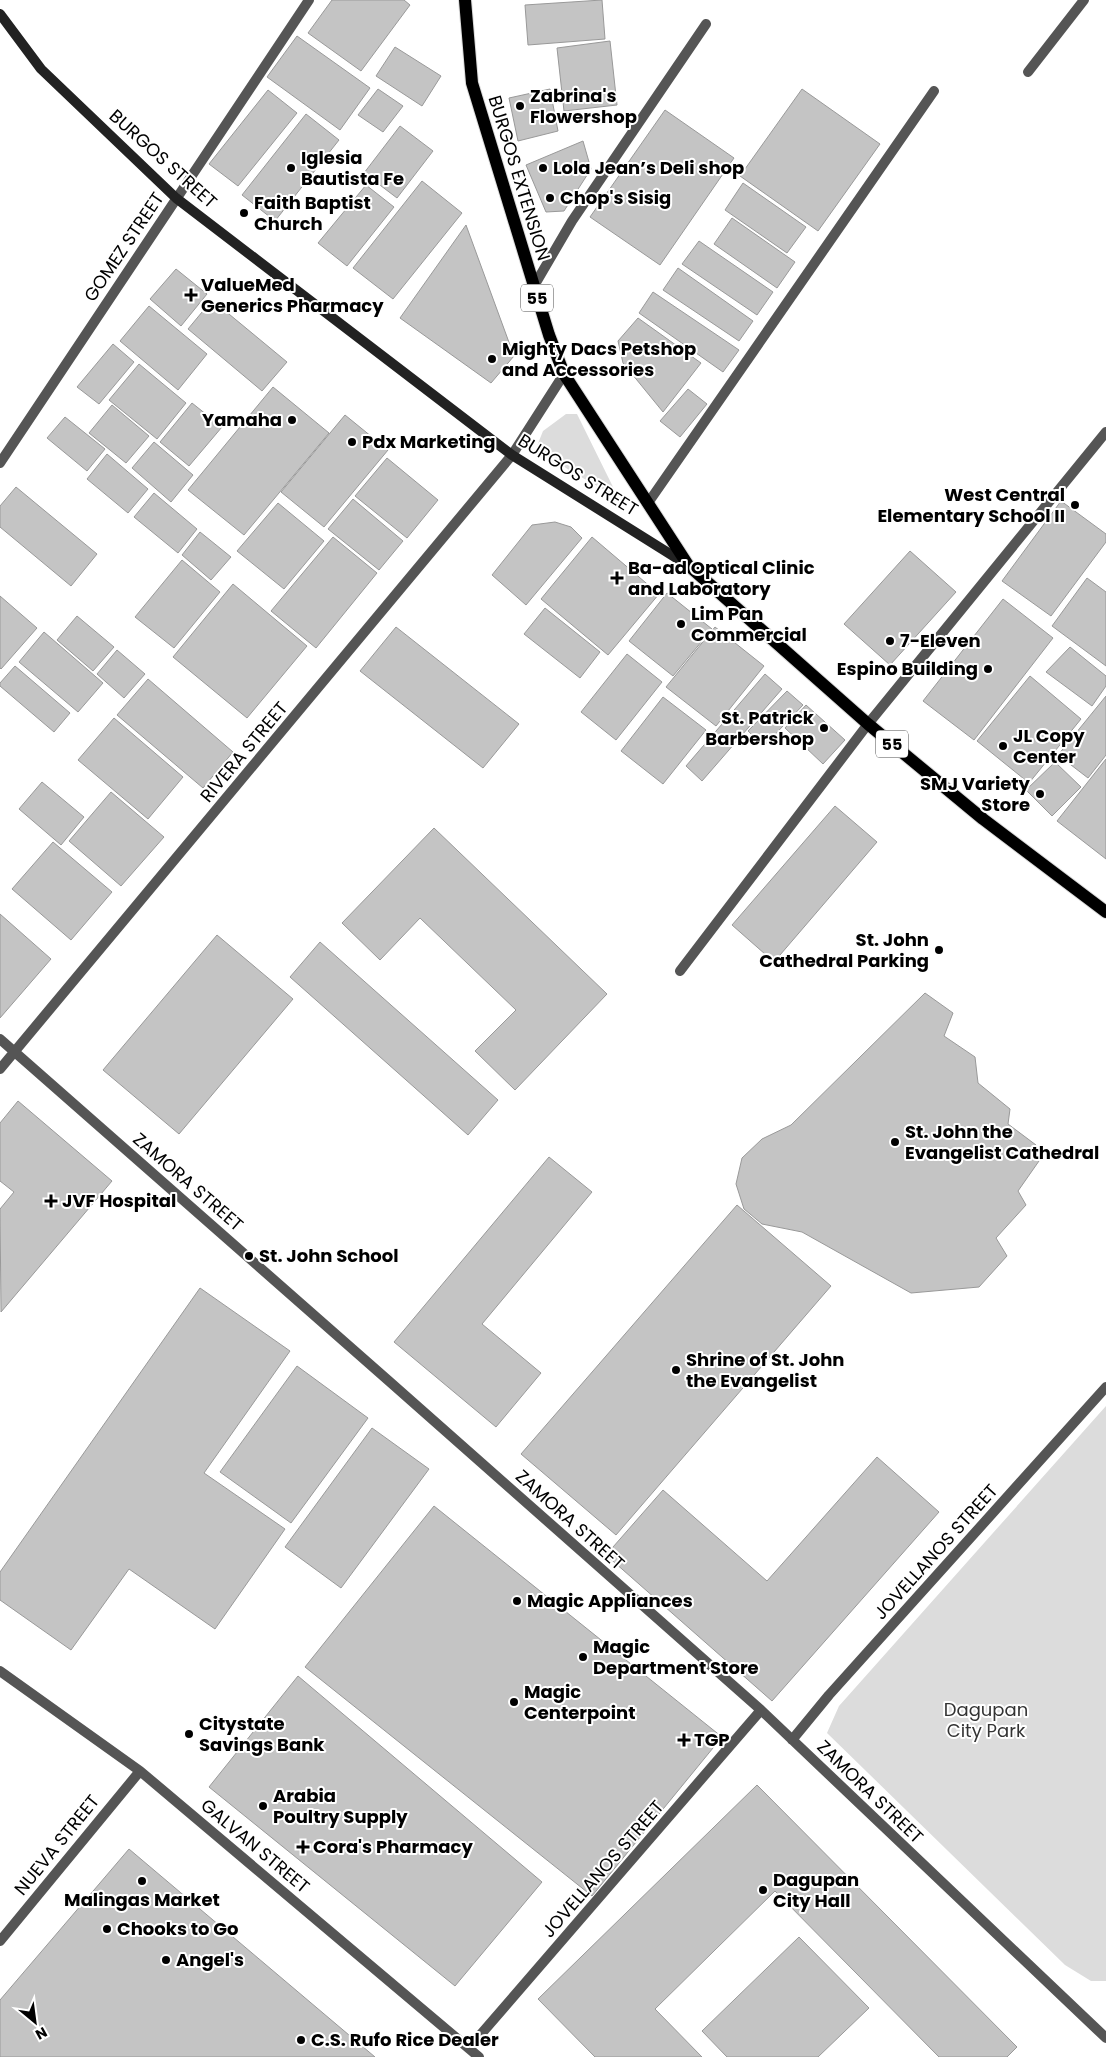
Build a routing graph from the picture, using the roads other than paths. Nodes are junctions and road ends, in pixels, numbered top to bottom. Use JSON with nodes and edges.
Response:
{"nodes":[{"id":1,"x":309,"y":0,"type":"edge"},
{"id":2,"x":465,"y":0,"type":"edge"},
{"id":3,"x":1084,"y":0,"type":"edge"},
{"id":4,"x":0,"y":14,"type":"edge"},
{"id":5,"x":706,"y":24,"type":"dead end"},
{"id":6,"x":1028,"y":72,"type":"dead end"},
{"id":7,"x":934,"y":91,"type":"dead end"},
{"id":8,"x":176,"y":198,"type":"junction"},
{"id":9,"x":534,"y":286,"type":"junction"},
{"id":10,"x":564,"y":374,"type":"junction"},
{"id":11,"x":1106,"y":432,"type":"edge"},
{"id":12,"x":512,"y":455,"type":"junction"},
{"id":13,"x":0,"y":463,"type":"edge"},
{"id":14,"x":648,"y":503,"type":"junction"},
{"id":15,"x":688,"y":565,"type":"junction"},
{"id":16,"x":868,"y":724,"type":"junction"},
{"id":17,"x":1106,"y":912,"type":"edge"},
{"id":18,"x":680,"y":971,"type":"dead end"},
{"id":19,"x":0,"y":1039,"type":"edge"},
{"id":20,"x":15,"y":1052,"type":"junction"},
{"id":21,"x":0,"y":1069,"type":"edge"},
{"id":22,"x":1106,"y":1387,"type":"edge"},
{"id":23,"x":0,"y":1671,"type":"edge"},
{"id":24,"x":761,"y":1710,"type":"junction"},
{"id":25,"x":792,"y":1740,"type":"junction"},
{"id":26,"x":140,"y":1771,"type":"junction"},
{"id":27,"x":0,"y":1941,"type":"edge"},
{"id":28,"x":1106,"y":2038,"type":"edge"},
{"id":29,"x":469,"y":2048,"type":"junction"},
{"id":30,"x":479,"y":2057,"type":"edge"}],
"edges":[{"from":1,"to":8,"type":"street","name":"GOMEZ STREET"},
{"from":2,"to":9,"type":"main road","name":"BURGOS EXTENSION","number":"55"},
{"from":3,"to":6,"type":"street"},
{"from":4,"to":8,"type":"street","name":"BURGOS STREET"},
{"from":5,"to":9,"type":"street"},
{"from":7,"to":14,"type":"street"},
{"from":8,"to":12,"type":"street","name":"BURGOS STREET"},
{"from":8,"to":13,"type":"street","name":"GOMEZ STREET"},
{"from":9,"to":10,"type":"main road","name":"BURGOS EXTENSION","number":"55"},
{"from":10,"to":12,"type":"street","name":"RIVERA STREET"},
{"from":10,"to":14,"type":"main road","name":"BURGOS EXTENSION","number":"55"},
{"from":11,"to":16,"type":"street"},
{"from":12,"to":15,"type":"street","name":"BURGOS STREET"},
{"from":12,"to":20,"type":"street","name":"RIVERA STREET"},
{"from":14,"to":15,"type":"main road","name":"BURGOS EXTENSION","number":"55"},
{"from":15,"to":16,"type":"main road","name":"BURGOS STREET","number":"55"},
{"from":16,"to":17,"type":"main road","name":"BURGOS STREET","number":"55"},
{"from":16,"to":18,"type":"street"},
{"from":19,"to":20,"type":"street","name":"ZAMORA STREET"},
{"from":20,"to":21,"type":"street","name":"RIVERA STREET"},
{"from":20,"to":24,"type":"street","name":"ZAMORA STREET"},
{"from":22,"to":25,"type":"street","name":"JOVELLANOS STREET"},
{"from":23,"to":26,"type":"street","name":"GALVAN STREET"},
{"from":24,"to":25,"type":"street","name":"ZAMORA STREET"},
{"from":24,"to":29,"type":"street","name":"JOVELLANOS STREET"},
{"from":25,"to":28,"type":"street","name":"ZAMORA STREET"},
{"from":26,"to":27,"type":"street","name":"NUEVA STREET"},
{"from":26,"to":29,"type":"street","name":"GALVAN STREET"},
{"from":29,"to":30,"type":"street","name":"GALVAN STREET"}]}
